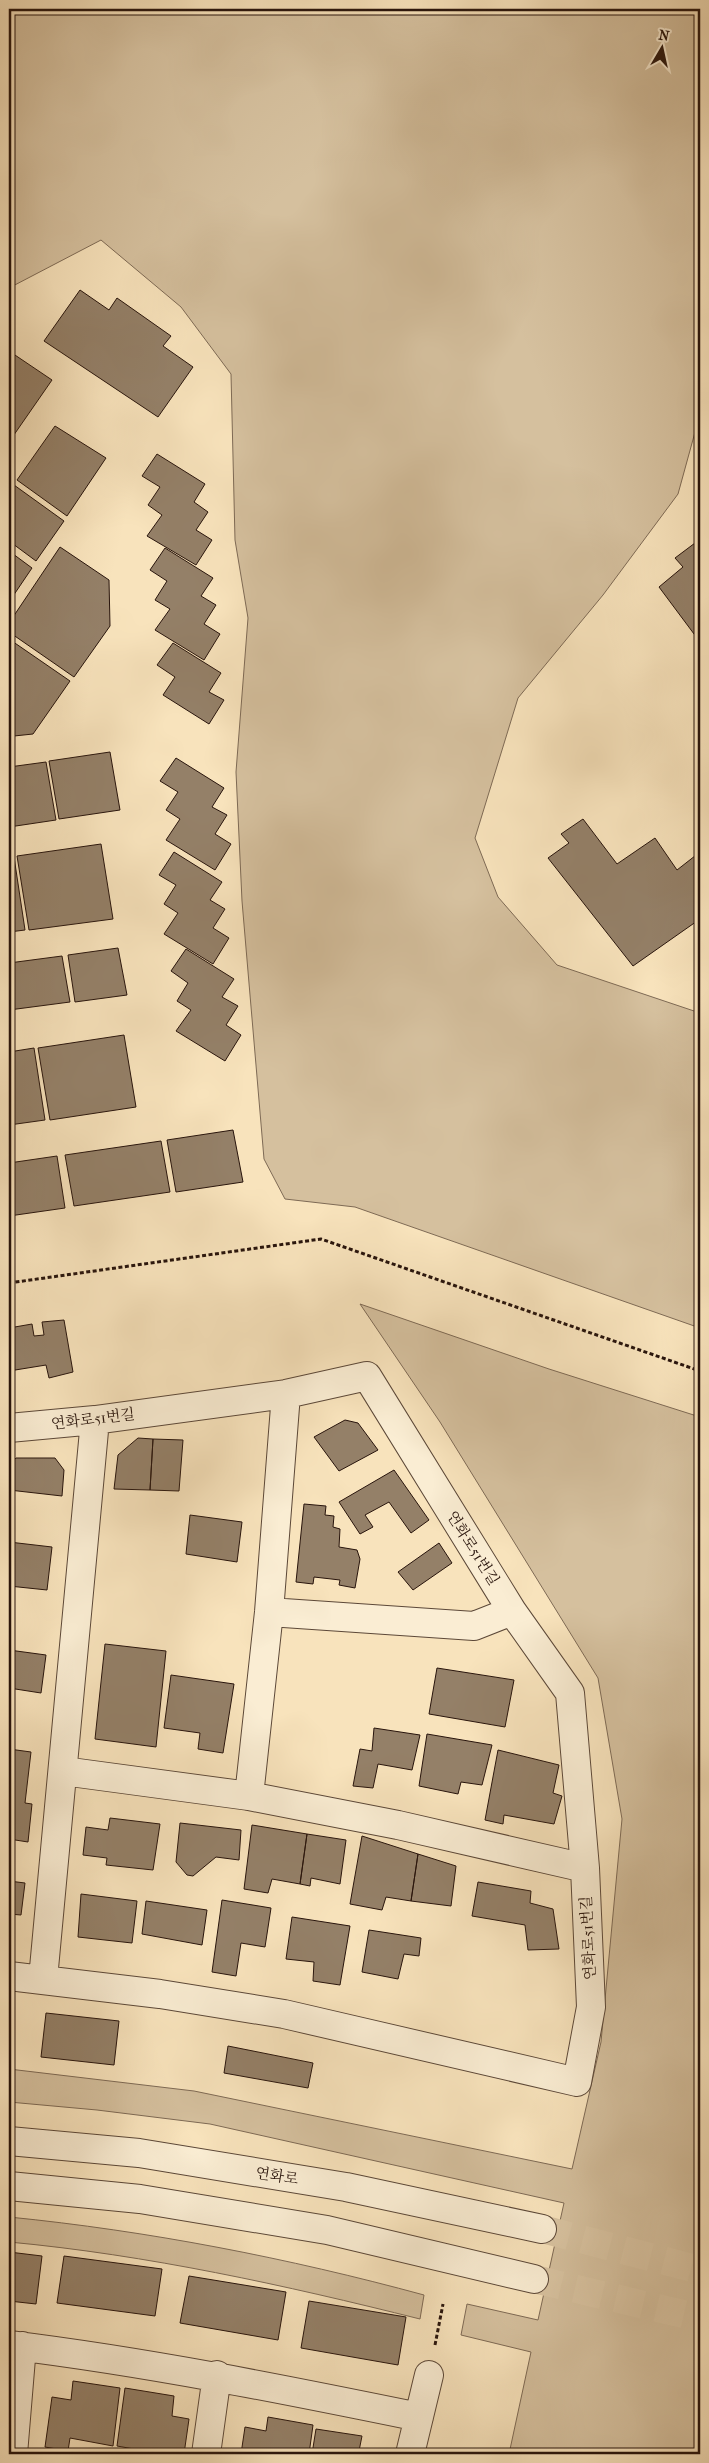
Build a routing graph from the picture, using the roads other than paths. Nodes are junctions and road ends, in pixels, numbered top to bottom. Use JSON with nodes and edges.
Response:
{"nodes":[{"id":1,"x":286,"y":1394,"type":"junction"},
{"id":2,"x":95,"y":1420,"type":"junction"},
{"id":3,"x":9,"y":1428,"type":"edge"},
{"id":4,"x":512,"y":1611,"type":"junction"},
{"id":5,"x":269,"y":1612,"type":"junction"},
{"id":6,"x":63,"y":1772,"type":"junction"},
{"id":7,"x":249,"y":1796,"type":"junction"},
{"id":8,"x":585,"y":1868,"type":"junction"},
{"id":9,"x":9,"y":1976,"type":"edge"},
{"id":10,"x":43,"y":1979,"type":"junction"},
{"id":11,"x":9,"y":2141,"type":"edge"},
{"id":12,"x":9,"y":2186,"type":"edge"},
{"id":13,"x":542,"y":2229,"type":"tunnel mouth"},
{"id":14,"x":534,"y":2279,"type":"tunnel mouth"},
{"id":15,"x":15,"y":2345,"type":"edge"},
{"id":16,"x":217,"y":2375,"type":"junction"},
{"id":17,"x":429,"y":2375,"type":"road end"},
{"id":18,"x":419,"y":2417,"type":"junction"},
{"id":19,"x":12,"y":2454,"type":"edge"},
{"id":20,"x":206,"y":2454,"type":"edge"},
{"id":21,"x":410,"y":2454,"type":"edge"}],
"edges":[{"from":1,"to":2,"type":"street","name":"연화로51번길"},
{"from":1,"to":4,"type":"street","name":"연화로51번길"},
{"from":1,"to":5,"type":"street"},
{"from":2,"to":3,"type":"street","name":"연화로51번길"},
{"from":2,"to":6,"type":"street"},
{"from":4,"to":5,"type":"street"},
{"from":4,"to":8,"type":"street","name":"연화로51번길"},
{"from":5,"to":7,"type":"street"},
{"from":6,"to":7,"type":"street"},
{"from":6,"to":10,"type":"street"},
{"from":7,"to":8,"type":"street"},
{"from":8,"to":10,"type":"street","name":"연화로51번길"},
{"from":9,"to":10,"type":"street"},
{"from":11,"to":13,"type":"street","name":"연화로"},
{"from":12,"to":14,"type":"street"},
{"from":15,"to":16,"type":"street"},
{"from":15,"to":19,"type":"street"},
{"from":16,"to":18,"type":"street"},
{"from":16,"to":20,"type":"street"},
{"from":17,"to":18,"type":"street"},
{"from":18,"to":21,"type":"street"}]}
